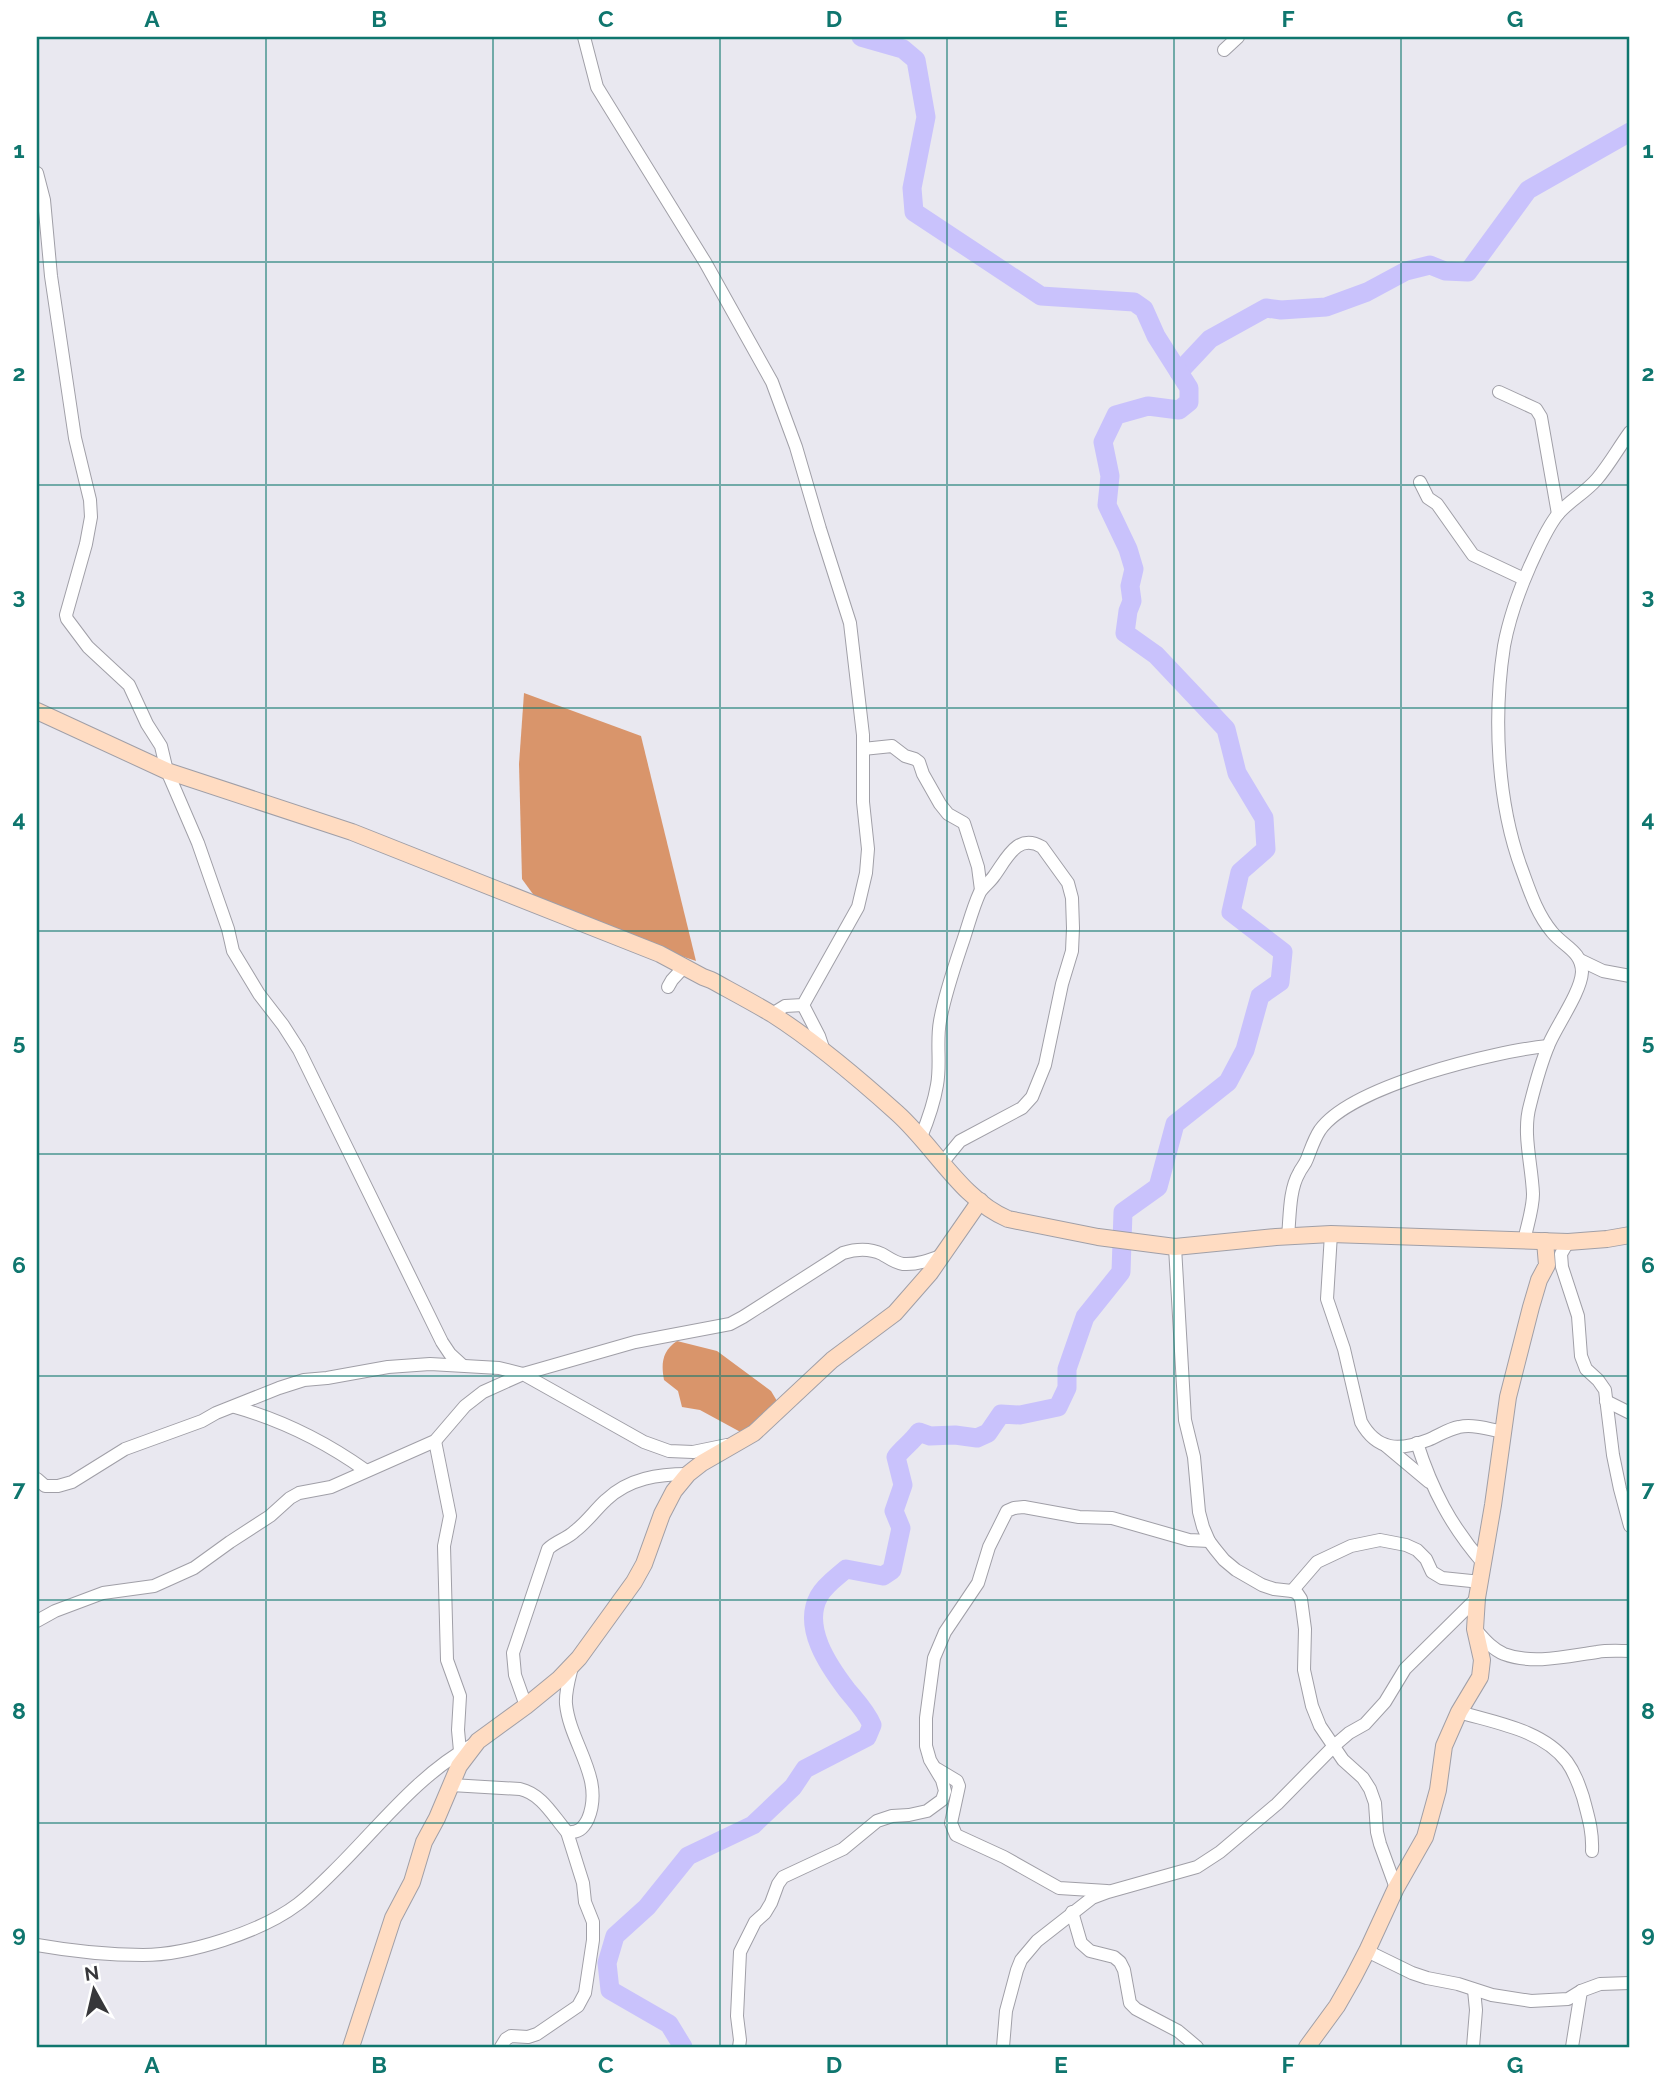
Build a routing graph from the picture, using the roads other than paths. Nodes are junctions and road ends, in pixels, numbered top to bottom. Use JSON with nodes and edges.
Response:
{"nodes":[{"id":1,"x":584,"y":37,"type":"edge"},
{"id":2,"x":1238,"y":37,"type":"edge"},
{"id":3,"x":1224,"y":50,"type":"dead end"},
{"id":4,"x":37,"y":173,"type":"edge"},
{"id":5,"x":1499,"y":392,"type":"dead end"},
{"id":6,"x":1630,"y":432,"type":"edge"},
{"id":7,"x":1420,"y":482,"type":"dead end"},
{"id":8,"x":1558,"y":514,"type":"junction"},
{"id":9,"x":1524,"y":579,"type":"junction"},
{"id":10,"x":37,"y":711,"type":"edge"},
{"id":11,"x":863,"y":749,"type":"junction"},
{"id":12,"x":167,"y":771,"type":"junction"},
{"id":13,"x":981,"y":890,"type":"junction"},
{"id":14,"x":1580,"y":960,"type":"junction"},
{"id":15,"x":684,"y":967,"type":"junction"},
{"id":16,"x":1630,"y":976,"type":"edge"},
{"id":17,"x":668,"y":987,"type":"dead end"},
{"id":18,"x":803,"y":1005,"type":"junction"},
{"id":19,"x":772,"y":1014,"type":"junction"},
{"id":20,"x":1548,"y":1046,"type":"junction"},
{"id":21,"x":824,"y":1051,"type":"junction"},
{"id":22,"x":921,"y":1137,"type":"junction"},
{"id":23,"x":942,"y":1163,"type":"junction"},
{"id":24,"x":980,"y":1201,"type":"junction"},
{"id":25,"x":1331,"y":1234,"type":"junction"},
{"id":26,"x":1630,"y":1235,"type":"edge"},
{"id":27,"x":1288,"y":1236,"type":"junction"},
{"id":28,"x":1524,"y":1241,"type":"junction"},
{"id":29,"x":1545,"y":1241,"type":"junction"},
{"id":30,"x":1568,"y":1242,"type":"junction"},
{"id":31,"x":1175,"y":1247,"type":"junction"},
{"id":32,"x":943,"y":1255,"type":"junction"},
{"id":33,"x":463,"y":1365,"type":"junction"},
{"id":34,"x":523,"y":1374,"type":"junction"},
{"id":35,"x":1606,"y":1401,"type":"junction"},
{"id":36,"x":235,"y":1407,"type":"junction"},
{"id":37,"x":1630,"y":1413,"type":"edge"},
{"id":38,"x":1503,"y":1432,"type":"junction"},
{"id":39,"x":435,"y":1441,"type":"junction"},
{"id":40,"x":1417,"y":1443,"type":"junction"},
{"id":41,"x":734,"y":1444,"type":"junction"},
{"id":42,"x":1386,"y":1446,"type":"junction"},
{"id":43,"x":365,"y":1470,"type":"junction"},
{"id":44,"x":688,"y":1474,"type":"junction"},
{"id":45,"x":37,"y":1479,"type":"edge"},
{"id":46,"x":1431,"y":1483,"type":"junction"},
{"id":47,"x":1630,"y":1526,"type":"edge"},
{"id":48,"x":1209,"y":1541,"type":"junction"},
{"id":49,"x":1483,"y":1563,"type":"junction"},
{"id":50,"x":1481,"y":1581,"type":"junction"},
{"id":51,"x":1292,"y":1591,"type":"junction"},
{"id":52,"x":1477,"y":1598,"type":"junction"},
{"id":53,"x":37,"y":1621,"type":"edge"},
{"id":54,"x":1475,"y":1629,"type":"junction"},
{"id":55,"x":1630,"y":1651,"type":"edge"},
{"id":56,"x":572,"y":1666,"type":"junction"},
{"id":57,"x":526,"y":1706,"type":"junction"},
{"id":58,"x":1459,"y":1712,"type":"junction"},
{"id":59,"x":478,"y":1741,"type":"junction"},
{"id":60,"x":1335,"y":1745,"type":"junction"},
{"id":61,"x":460,"y":1751,"type":"junction"},
{"id":62,"x":936,"y":1769,"type":"junction"},
{"id":63,"x":451,"y":1785,"type":"junction"},
{"id":64,"x":567,"y":1832,"type":"junction"},
{"id":65,"x":1592,"y":1851,"type":"dead end"},
{"id":66,"x":1396,"y":1888,"type":"junction"},
{"id":67,"x":1108,"y":1892,"type":"junction"},
{"id":68,"x":1072,"y":1912,"type":"junction"},
{"id":69,"x":37,"y":1945,"type":"edge"},
{"id":70,"x":1367,"y":1951,"type":"junction"},
{"id":71,"x":1630,"y":1983,"type":"edge"},
{"id":72,"x":1474,"y":1990,"type":"junction"},
{"id":73,"x":1581,"y":1991,"type":"junction"},
{"id":74,"x":351,"y":2047,"type":"edge"},
{"id":75,"x":500,"y":2047,"type":"edge"},
{"id":76,"x":739,"y":2047,"type":"edge"},
{"id":77,"x":1003,"y":2047,"type":"edge"},
{"id":78,"x":1197,"y":2047,"type":"edge"},
{"id":79,"x":1307,"y":2047,"type":"edge"},
{"id":80,"x":1473,"y":2047,"type":"edge"},
{"id":81,"x":1572,"y":2047,"type":"edge"}],
"edges":[{"from":1,"to":11,"type":"street"},
{"from":2,"to":3,"type":"street"},
{"from":4,"to":12,"type":"street"},
{"from":5,"to":8,"type":"street"},
{"from":6,"to":8,"type":"street"},
{"from":7,"to":9,"type":"street"},
{"from":8,"to":9,"type":"street"},
{"from":9,"to":14,"type":"street"},
{"from":10,"to":12,"type":"street"},
{"from":11,"to":13,"type":"street"},
{"from":11,"to":18,"type":"street"},
{"from":12,"to":15,"type":"street"},
{"from":12,"to":33,"type":"street"},
{"from":13,"to":22,"type":"street"},
{"from":13,"to":23,"type":"street"},
{"from":14,"to":16,"type":"street"},
{"from":14,"to":20,"type":"street"},
{"from":15,"to":17,"type":"street"},
{"from":15,"to":19,"type":"street"},
{"from":18,"to":19,"type":"street"},
{"from":18,"to":21,"type":"street"},
{"from":19,"to":21,"type":"street"},
{"from":20,"to":27,"type":"street"},
{"from":20,"to":28,"type":"street"},
{"from":21,"to":22,"type":"street"},
{"from":22,"to":23,"type":"street"},
{"from":23,"to":24,"type":"street"},
{"from":24,"to":31,"type":"street"},
{"from":24,"to":32,"type":"street"},
{"from":25,"to":27,"type":"street"},
{"from":25,"to":28,"type":"street"},
{"from":25,"to":42,"type":"street"},
{"from":26,"to":30,"type":"street"},
{"from":27,"to":31,"type":"street"},
{"from":28,"to":29,"type":"street"},
{"from":29,"to":30,"type":"street"},
{"from":29,"to":38,"type":"street"},
{"from":30,"to":35,"type":"street"},
{"from":31,"to":48,"type":"street"},
{"from":32,"to":34,"type":"street"},
{"from":32,"to":41,"type":"street"},
{"from":33,"to":34,"type":"street"},
{"from":33,"to":36,"type":"street"},
{"from":34,"to":39,"type":"street"},
{"from":34,"to":41,"type":"street"},
{"from":35,"to":37,"type":"street"},
{"from":35,"to":47,"type":"street"},
{"from":36,"to":43,"type":"street"},
{"from":36,"to":45,"type":"street"},
{"from":38,"to":40,"type":"street"},
{"from":38,"to":49,"type":"street"},
{"from":39,"to":43,"type":"street"},
{"from":39,"to":61,"type":"street"},
{"from":40,"to":42,"type":"street"},
{"from":40,"to":46,"type":"street"},
{"from":41,"to":44,"type":"street"},
{"from":42,"to":46,"type":"street"},
{"from":43,"to":53,"type":"street"},
{"from":44,"to":56,"type":"street"},
{"from":44,"to":57,"type":"street"},
{"from":46,"to":49,"type":"street"},
{"from":48,"to":51,"type":"street"},
{"from":48,"to":62,"type":"street"},
{"from":49,"to":50,"type":"street"},
{"from":50,"to":51,"type":"street"},
{"from":50,"to":52,"type":"street"},
{"from":51,"to":60,"type":"street"},
{"from":52,"to":54,"type":"street"},
{"from":52,"to":60,"type":"street"},
{"from":54,"to":55,"type":"street"},
{"from":54,"to":58,"type":"street"},
{"from":56,"to":57,"type":"street"},
{"from":56,"to":64,"type":"street"},
{"from":57,"to":59,"type":"street"},
{"from":58,"to":65,"type":"street"},
{"from":58,"to":66,"type":"street"},
{"from":59,"to":61,"type":"street"},
{"from":59,"to":63,"type":"street"},
{"from":60,"to":66,"type":"street"},
{"from":60,"to":67,"type":"street"},
{"from":61,"to":69,"type":"street"},
{"from":62,"to":67,"type":"street"},
{"from":62,"to":76,"type":"street"},
{"from":63,"to":64,"type":"street"},
{"from":63,"to":74,"type":"street"},
{"from":64,"to":75,"type":"street"},
{"from":66,"to":70,"type":"street"},
{"from":67,"to":68,"type":"street"},
{"from":68,"to":77,"type":"street"},
{"from":68,"to":78,"type":"street"},
{"from":70,"to":72,"type":"street"},
{"from":70,"to":79,"type":"street"},
{"from":71,"to":73,"type":"street"},
{"from":72,"to":73,"type":"street"},
{"from":72,"to":80,"type":"street"},
{"from":73,"to":81,"type":"street"}]}
